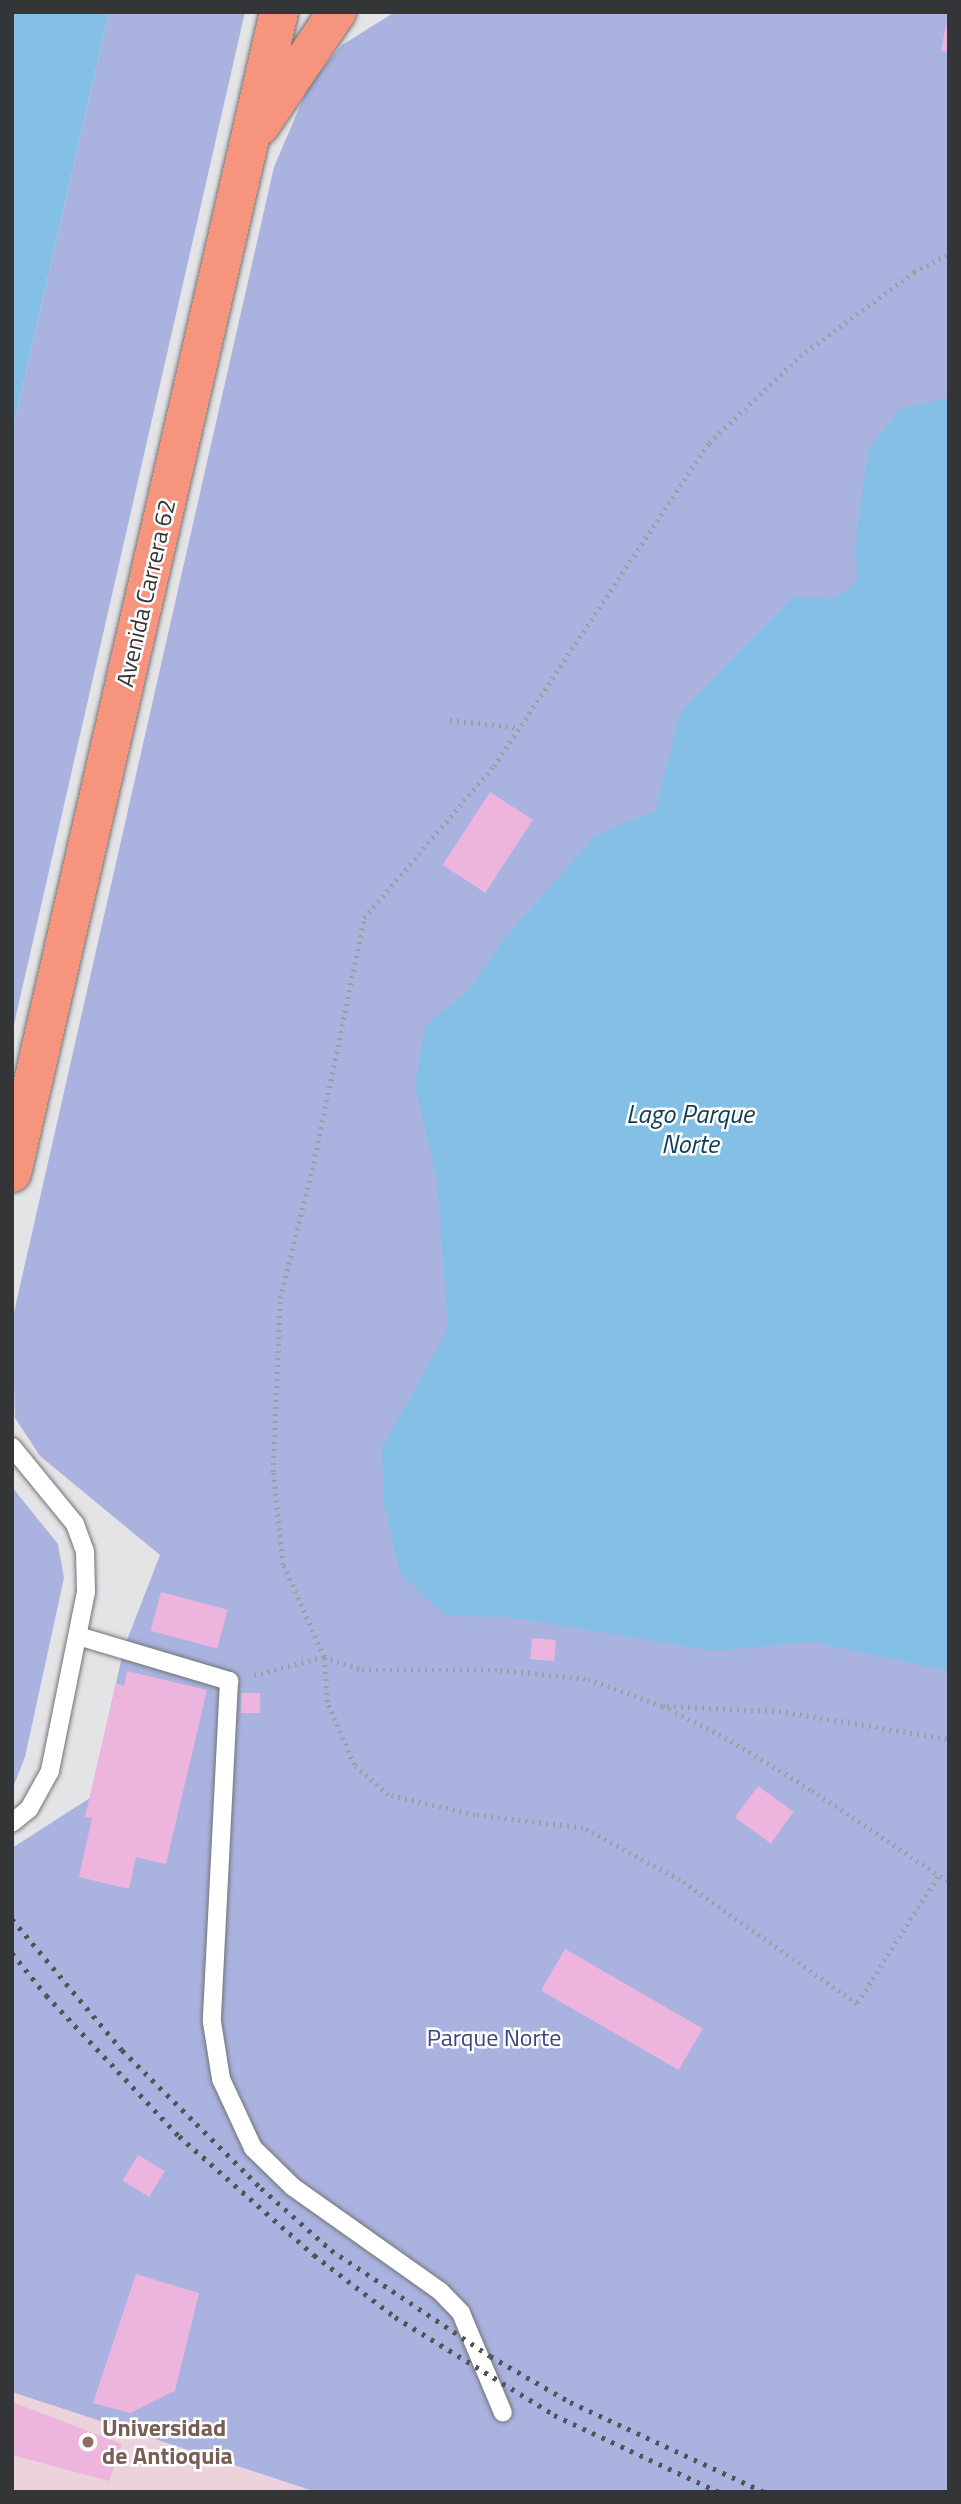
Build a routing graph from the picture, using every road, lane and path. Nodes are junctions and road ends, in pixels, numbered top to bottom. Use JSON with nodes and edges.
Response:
{"nodes":[{"id":1,"x":279,"y":12,"type":"edge"},
{"id":2,"x":337,"y":12,"type":"edge"},
{"id":3,"x":356,"y":12,"type":"edge"},
{"id":4,"x":318,"y":45,"type":"junction"},
{"id":5,"x":250,"y":139,"type":"junction"},
{"id":6,"x":949,"y":253,"type":"edge"},
{"id":7,"x":450,"y":720,"type":"dead end"},
{"id":8,"x":520,"y":728,"type":"junction"},
{"id":9,"x":12,"y":1173,"type":"edge"},
{"id":10,"x":12,"y":1447,"type":"edge"},
{"id":11,"x":78,"y":1636,"type":"junction"},
{"id":12,"x":324,"y":1657,"type":"junction"},
{"id":13,"x":229,"y":1681,"type":"junction"},
{"id":14,"x":663,"y":1706,"type":"junction"},
{"id":15,"x":949,"y":1739,"type":"edge"},
{"id":16,"x":12,"y":1823,"type":"edge"},
{"id":17,"x":938,"y":1877,"type":"junction"},
{"id":18,"x":949,"y":1882,"type":"edge"},
{"id":19,"x":503,"y":2413,"type":"dead end"}],
"edges":[{"from":1,"to":5,"type":"highway","name":"Avenida Carrera 62"},
{"from":2,"to":4,"type":"highway"},
{"from":3,"to":4,"type":"highway"},
{"from":4,"to":5,"type":"highway"},
{"from":5,"to":9,"type":"highway","name":"Avenida Carrera 62"},
{"from":6,"to":8,"type":"path"},
{"from":7,"to":8,"type":"path"},
{"from":8,"to":12,"type":"path"},
{"from":10,"to":11,"type":"lane"},
{"from":11,"to":13,"type":"lane"},
{"from":11,"to":16,"type":"lane"},
{"from":12,"to":13,"type":"path"},
{"from":12,"to":14,"type":"path"},
{"from":12,"to":17,"type":"path"},
{"from":13,"to":19,"type":"lane"},
{"from":14,"to":15,"type":"path"},
{"from":14,"to":17,"type":"path"},
{"from":17,"to":18,"type":"path"}]}
